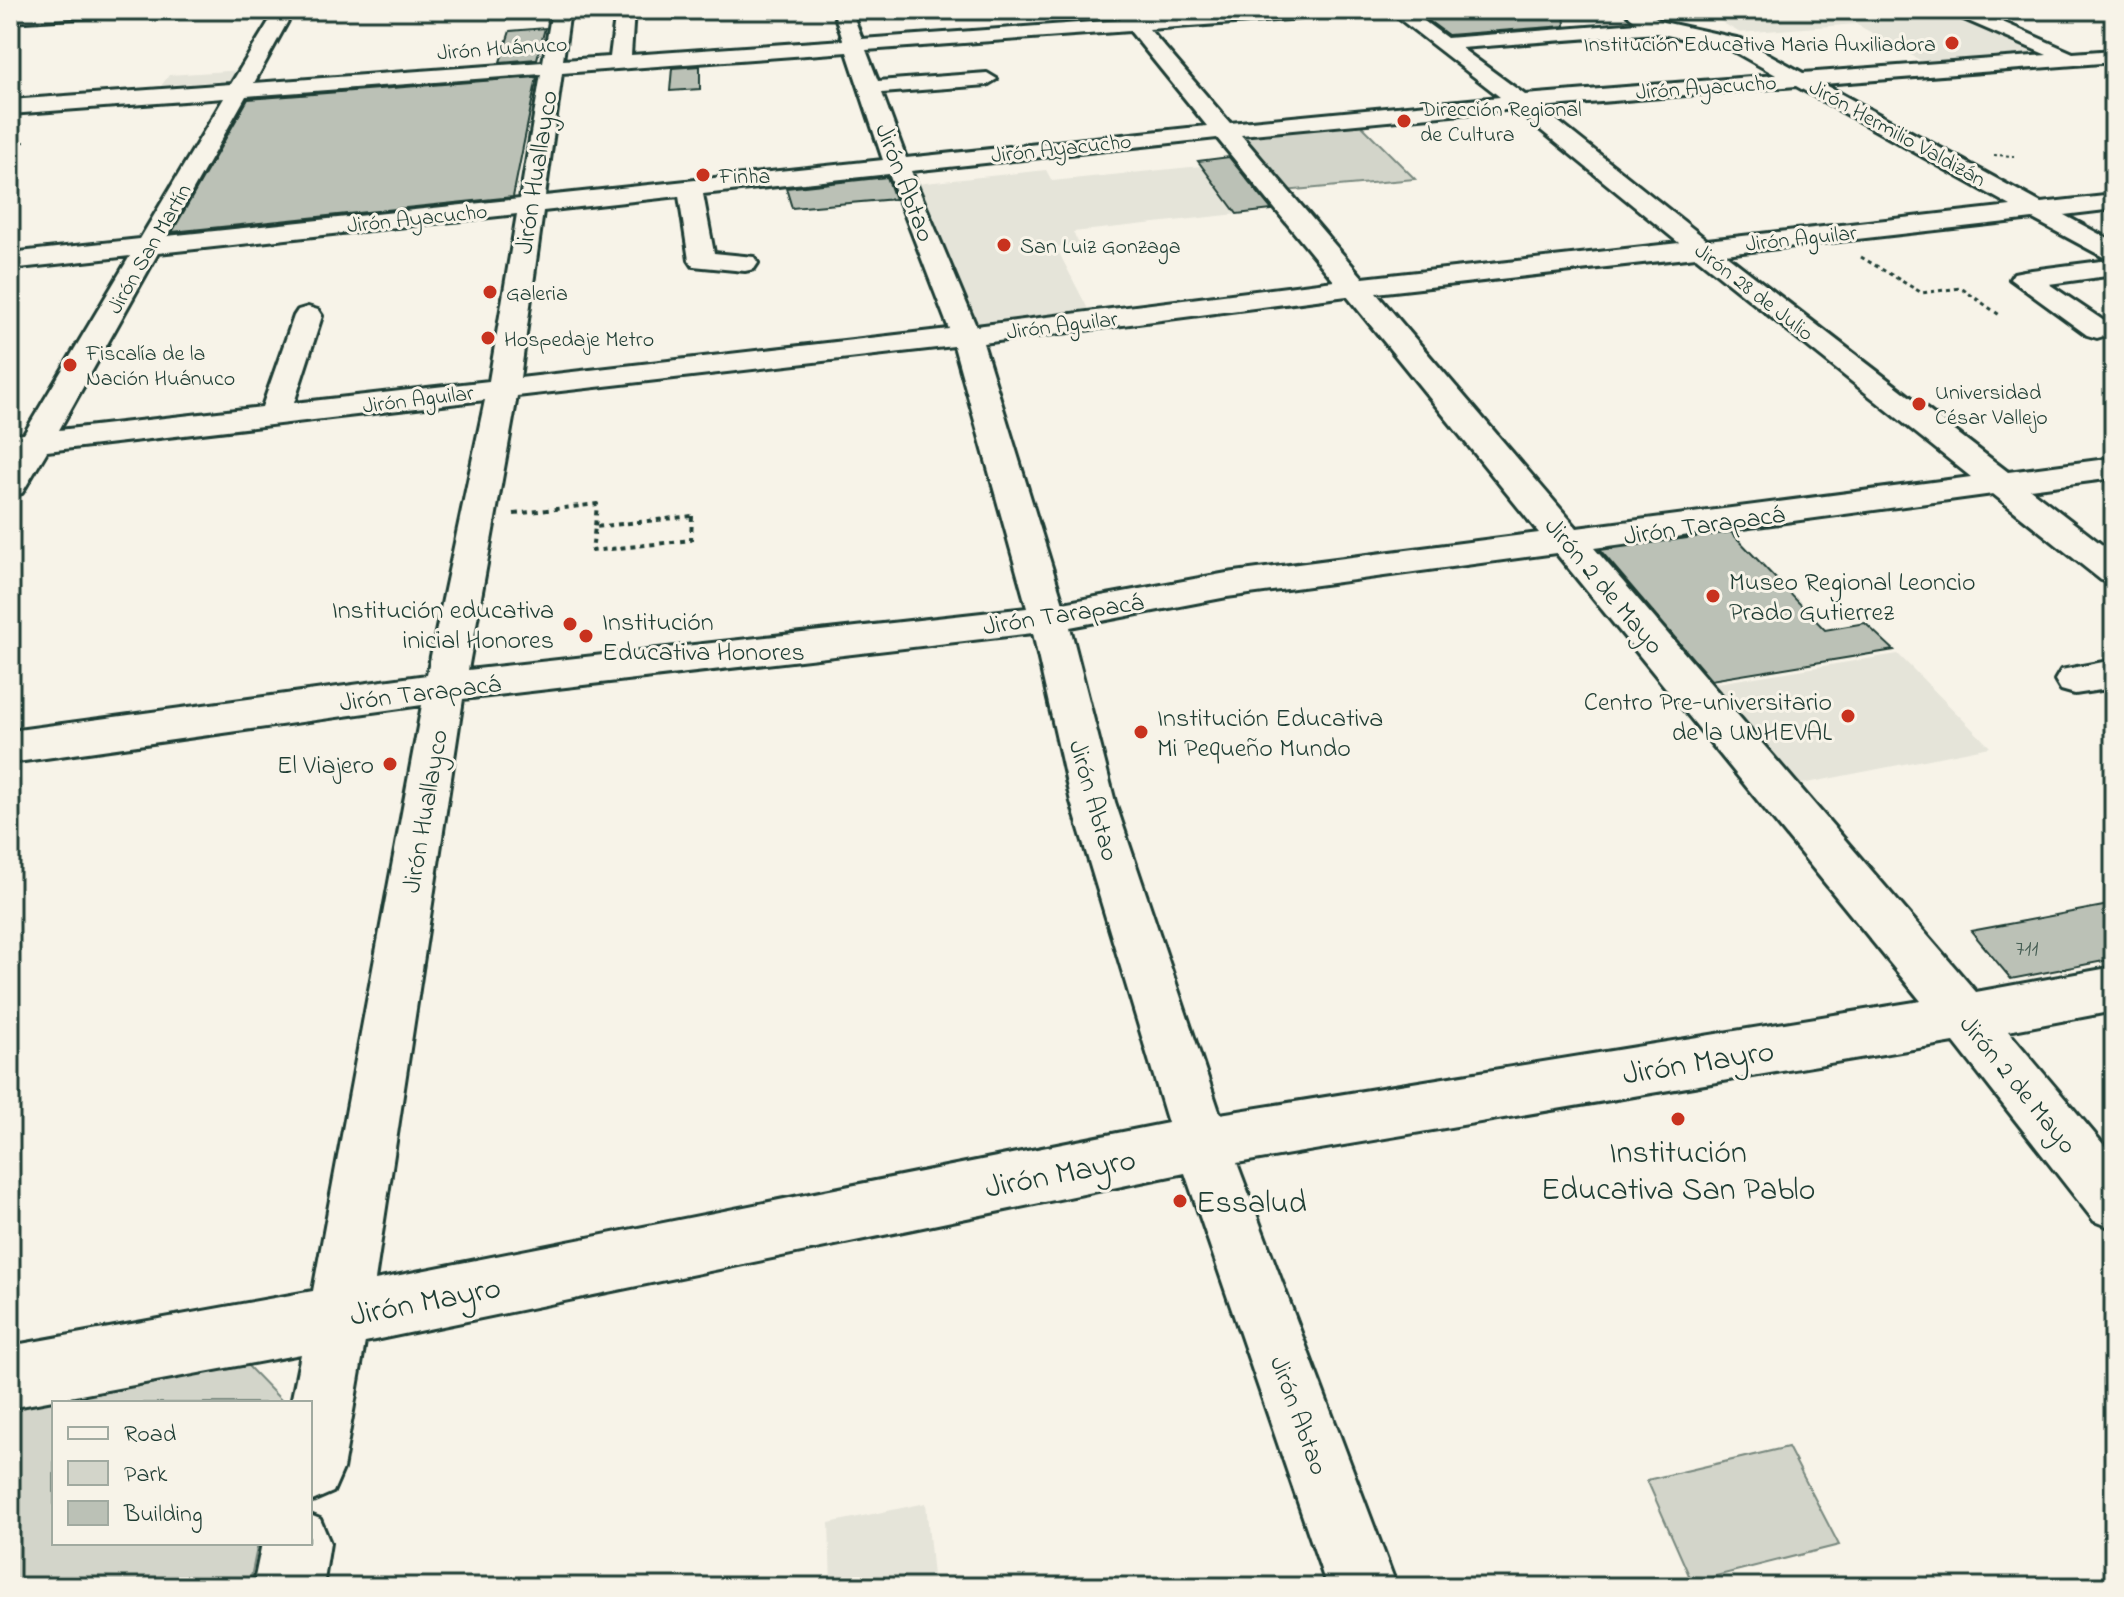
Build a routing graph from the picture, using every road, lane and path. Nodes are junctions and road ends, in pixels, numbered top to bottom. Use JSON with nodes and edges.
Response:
{"nodes":[{"id":1,"x":103,"y":10,"type":"edge"},
{"id":2,"x":285,"y":10,"type":"edge"},
{"id":3,"x":561,"y":10,"type":"edge"},
{"id":4,"x":625,"y":10,"type":"edge"},
{"id":5,"x":1332,"y":10,"type":"edge"},
{"id":6,"x":1397,"y":10,"type":"edge"},
{"id":7,"x":1631,"y":10,"type":"edge"},
{"id":8,"x":1959,"y":10,"type":"edge"},
{"id":9,"x":10,"y":16,"type":"edge"},
{"id":10,"x":1130,"y":18,"type":"edge"},
{"id":11,"x":849,"y":27,"type":"edge"},
{"id":12,"x":1657,"y":27,"type":"junction"},
{"id":13,"x":1442,"y":44,"type":"junction"},
{"id":14,"x":2114,"y":56,"type":"edge"},
{"id":15,"x":2071,"y":58,"type":"junction"},
{"id":16,"x":620,"y":62,"type":"junction"},
{"id":17,"x":551,"y":67,"type":"junction"},
{"id":18,"x":2114,"y":77,"type":"edge"},
{"id":19,"x":987,"y":79,"type":"dead end"},
{"id":20,"x":1800,"y":79,"type":"junction"},
{"id":21,"x":871,"y":88,"type":"junction"},
{"id":22,"x":238,"y":91,"type":"junction"},
{"id":23,"x":1519,"y":101,"type":"junction"},
{"id":24,"x":10,"y":107,"type":"edge"},
{"id":25,"x":1223,"y":130,"type":"junction"},
{"id":26,"x":25,"y":142,"type":"dead end"},
{"id":27,"x":10,"y":144,"type":"edge"},
{"id":28,"x":897,"y":165,"type":"junction"},
{"id":29,"x":690,"y":188,"type":"junction"},
{"id":30,"x":2114,"y":202,"type":"edge"},
{"id":31,"x":530,"y":204,"type":"junction"},
{"id":32,"x":2038,"y":210,"type":"junction"},
{"id":33,"x":1827,"y":234,"type":"junction"},
{"id":34,"x":149,"y":246,"type":"junction"},
{"id":35,"x":1701,"y":248,"type":"junction"},
{"id":36,"x":2114,"y":253,"type":"edge"},
{"id":37,"x":10,"y":261,"type":"edge"},
{"id":38,"x":745,"y":263,"type":"dead end"},
{"id":39,"x":2114,"y":267,"type":"edge"},
{"id":40,"x":1356,"y":287,"type":"junction"},
{"id":41,"x":308,"y":316,"type":"dead end"},
{"id":42,"x":2001,"y":316,"type":"dead end"},
{"id":43,"x":2097,"y":329,"type":"dead end"},
{"id":44,"x":966,"y":336,"type":"junction"},
{"id":45,"x":503,"y":388,"type":"junction"},
{"id":46,"x":275,"y":414,"type":"junction"},
{"id":47,"x":23,"y":444,"type":"edge"},
{"id":48,"x":2114,"y":468,"type":"edge"},
{"id":49,"x":1999,"y":484,"type":"junction"},
{"id":50,"x":10,"y":486,"type":"edge"},
{"id":51,"x":477,"y":519,"type":"junction"},
{"id":52,"x":594,"y":527,"type":"junction"},
{"id":53,"x":1569,"y":542,"type":"junction"},
{"id":54,"x":2114,"y":572,"type":"edge"},
{"id":55,"x":1049,"y":618,"type":"junction"},
{"id":56,"x":2114,"y":674,"type":"edge"},
{"id":57,"x":2075,"y":680,"type":"dead end"},
{"id":58,"x":445,"y":687,"type":"junction"},
{"id":59,"x":10,"y":747,"type":"edge"},
{"id":60,"x":2114,"y":989,"type":"edge"},
{"id":61,"x":1965,"y":1017,"type":"junction"},
{"id":62,"x":1202,"y":1143,"type":"junction"},
{"id":63,"x":2114,"y":1201,"type":"edge"},
{"id":64,"x":339,"y":1317,"type":"junction"},
{"id":65,"x":10,"y":1377,"type":"edge"},
{"id":66,"x":312,"y":1459,"type":"edge"},
{"id":67,"x":296,"y":1545,"type":"edge"},
{"id":68,"x":288,"y":1587,"type":"edge"},
{"id":69,"x":1362,"y":1587,"type":"edge"}],
"edges":[{"from":1,"to":9,"type":"street"},
{"from":2,"to":22,"type":"street","name":"Jirón San Martín"},
{"from":3,"to":17,"type":"street","name":"Jirón Huallayco"},
{"from":4,"to":16,"type":"street"},
{"from":5,"to":10,"type":"street","name":"Jirón Huánuco"},
{"from":6,"to":13,"type":"street","name":"Jirón 28 de Julio"},
{"from":7,"to":12,"type":"street","name":"Jirón Hermilio Valdizán"},
{"from":8,"to":15,"type":"street"},
{"from":10,"to":11,"type":"street","name":"Jirón Huánuco"},
{"from":10,"to":25,"type":"street","name":"Jirón 2 de Mayo"},
{"from":11,"to":16,"type":"street","name":"Jirón Huánuco"},
{"from":11,"to":21,"type":"street","name":"Jirón Abtao"},
{"from":12,"to":13,"type":"street"},
{"from":12,"to":20,"type":"street","name":"Jirón Hermilio Valdizán"},
{"from":13,"to":23,"type":"street","name":"Jirón 28 de Julio"},
{"from":14,"to":15,"type":"street","name":"Jirón Ayacucho"},
{"from":15,"to":18,"type":"street"},
{"from":15,"to":20,"type":"street","name":"Jirón Ayacucho"},
{"from":16,"to":17,"type":"street","name":"Jirón Huánuco"},
{"from":17,"to":22,"type":"street","name":"Jirón Huánuco"},
{"from":17,"to":31,"type":"street","name":"Jirón Huallayco"},
{"from":19,"to":21,"type":"street"},
{"from":20,"to":23,"type":"street","name":"Jirón Ayacucho"},
{"from":20,"to":32,"type":"street","name":"Jirón Hermilio Valdizán"},
{"from":21,"to":28,"type":"street","name":"Jirón Abtao"},
{"from":22,"to":24,"type":"street","name":"Jirón Huánuco"},
{"from":22,"to":34,"type":"street","name":"Jirón San Martín"},
{"from":23,"to":25,"type":"street","name":"Jirón Ayacucho"},
{"from":23,"to":35,"type":"street","name":"Jirón 28 de Julio"},
{"from":25,"to":28,"type":"street","name":"Jirón Ayacucho"},
{"from":25,"to":40,"type":"street","name":"Jirón 2 de Mayo"},
{"from":26,"to":27,"type":"path"},
{"from":28,"to":29,"type":"street","name":"Jirón Ayacucho"},
{"from":28,"to":44,"type":"street","name":"Jirón Abtao"},
{"from":29,"to":31,"type":"street","name":"Jirón Ayacucho"},
{"from":29,"to":38,"type":"street"},
{"from":30,"to":32,"type":"street","name":"Jirón Aguilar"},
{"from":31,"to":34,"type":"street","name":"Jirón Ayacucho"},
{"from":31,"to":45,"type":"street","name":"Jirón Huallayco"},
{"from":32,"to":33,"type":"street","name":"Jirón Aguilar"},
{"from":32,"to":36,"type":"street","name":"Jirón Hermilio Valdizán"},
{"from":33,"to":35,"type":"street","name":"Jirón Aguilar"},
{"from":33,"to":42,"type":"path"},
{"from":34,"to":37,"type":"street","name":"Jirón Ayacucho"},
{"from":34,"to":47,"type":"street","name":"Jirón San Martín"},
{"from":35,"to":40,"type":"street","name":"Jirón Aguilar"},
{"from":35,"to":49,"type":"street","name":"Jirón 28 de Julio"},
{"from":39,"to":43,"type":"street"},
{"from":40,"to":44,"type":"street","name":"Jirón Aguilar"},
{"from":40,"to":53,"type":"street","name":"Jirón 2 de Mayo"},
{"from":41,"to":46,"type":"street"},
{"from":44,"to":45,"type":"street","name":"Jirón Aguilar"},
{"from":44,"to":55,"type":"street","name":"Jirón Abtao"},
{"from":45,"to":46,"type":"street","name":"Jirón Aguilar"},
{"from":45,"to":51,"type":"street","name":"Jirón Huallayco"},
{"from":46,"to":47,"type":"street","name":"Jirón Aguilar"},
{"from":47,"to":50,"type":"street","name":"Jirón San Martín"},
{"from":48,"to":49,"type":"street","name":"Jirón Tarapacá"},
{"from":49,"to":53,"type":"street","name":"Jirón Tarapacá"},
{"from":49,"to":54,"type":"street","name":"Jirón 28 de Julio"},
{"from":51,"to":52,"type":"path"},
{"from":51,"to":58,"type":"street","name":"Jirón Huallayco"},
{"from":52,"to":52,"type":"path"},
{"from":53,"to":55,"type":"street","name":"Jirón Tarapacá"},
{"from":53,"to":61,"type":"street","name":"Jirón 2 de Mayo"},
{"from":55,"to":58,"type":"street","name":"Jirón Tarapacá"},
{"from":55,"to":62,"type":"street","name":"Jirón Abtao"},
{"from":56,"to":57,"type":"street"},
{"from":58,"to":59,"type":"street","name":"Jirón Tarapacá"},
{"from":58,"to":64,"type":"street","name":"Jirón Huallayco"},
{"from":60,"to":61,"type":"street","name":"Jirón Mayro"},
{"from":61,"to":62,"type":"street","name":"Jirón Mayro"},
{"from":61,"to":63,"type":"street","name":"Jirón 2 de Mayo"},
{"from":62,"to":64,"type":"street","name":"Jirón Mayro"},
{"from":62,"to":69,"type":"street","name":"Jirón Abtao"},
{"from":64,"to":65,"type":"street","name":"Jirón Mayro"},
{"from":64,"to":66,"type":"street","name":"Jirón Huallayco"},
{"from":67,"to":68,"type":"street"}]}
